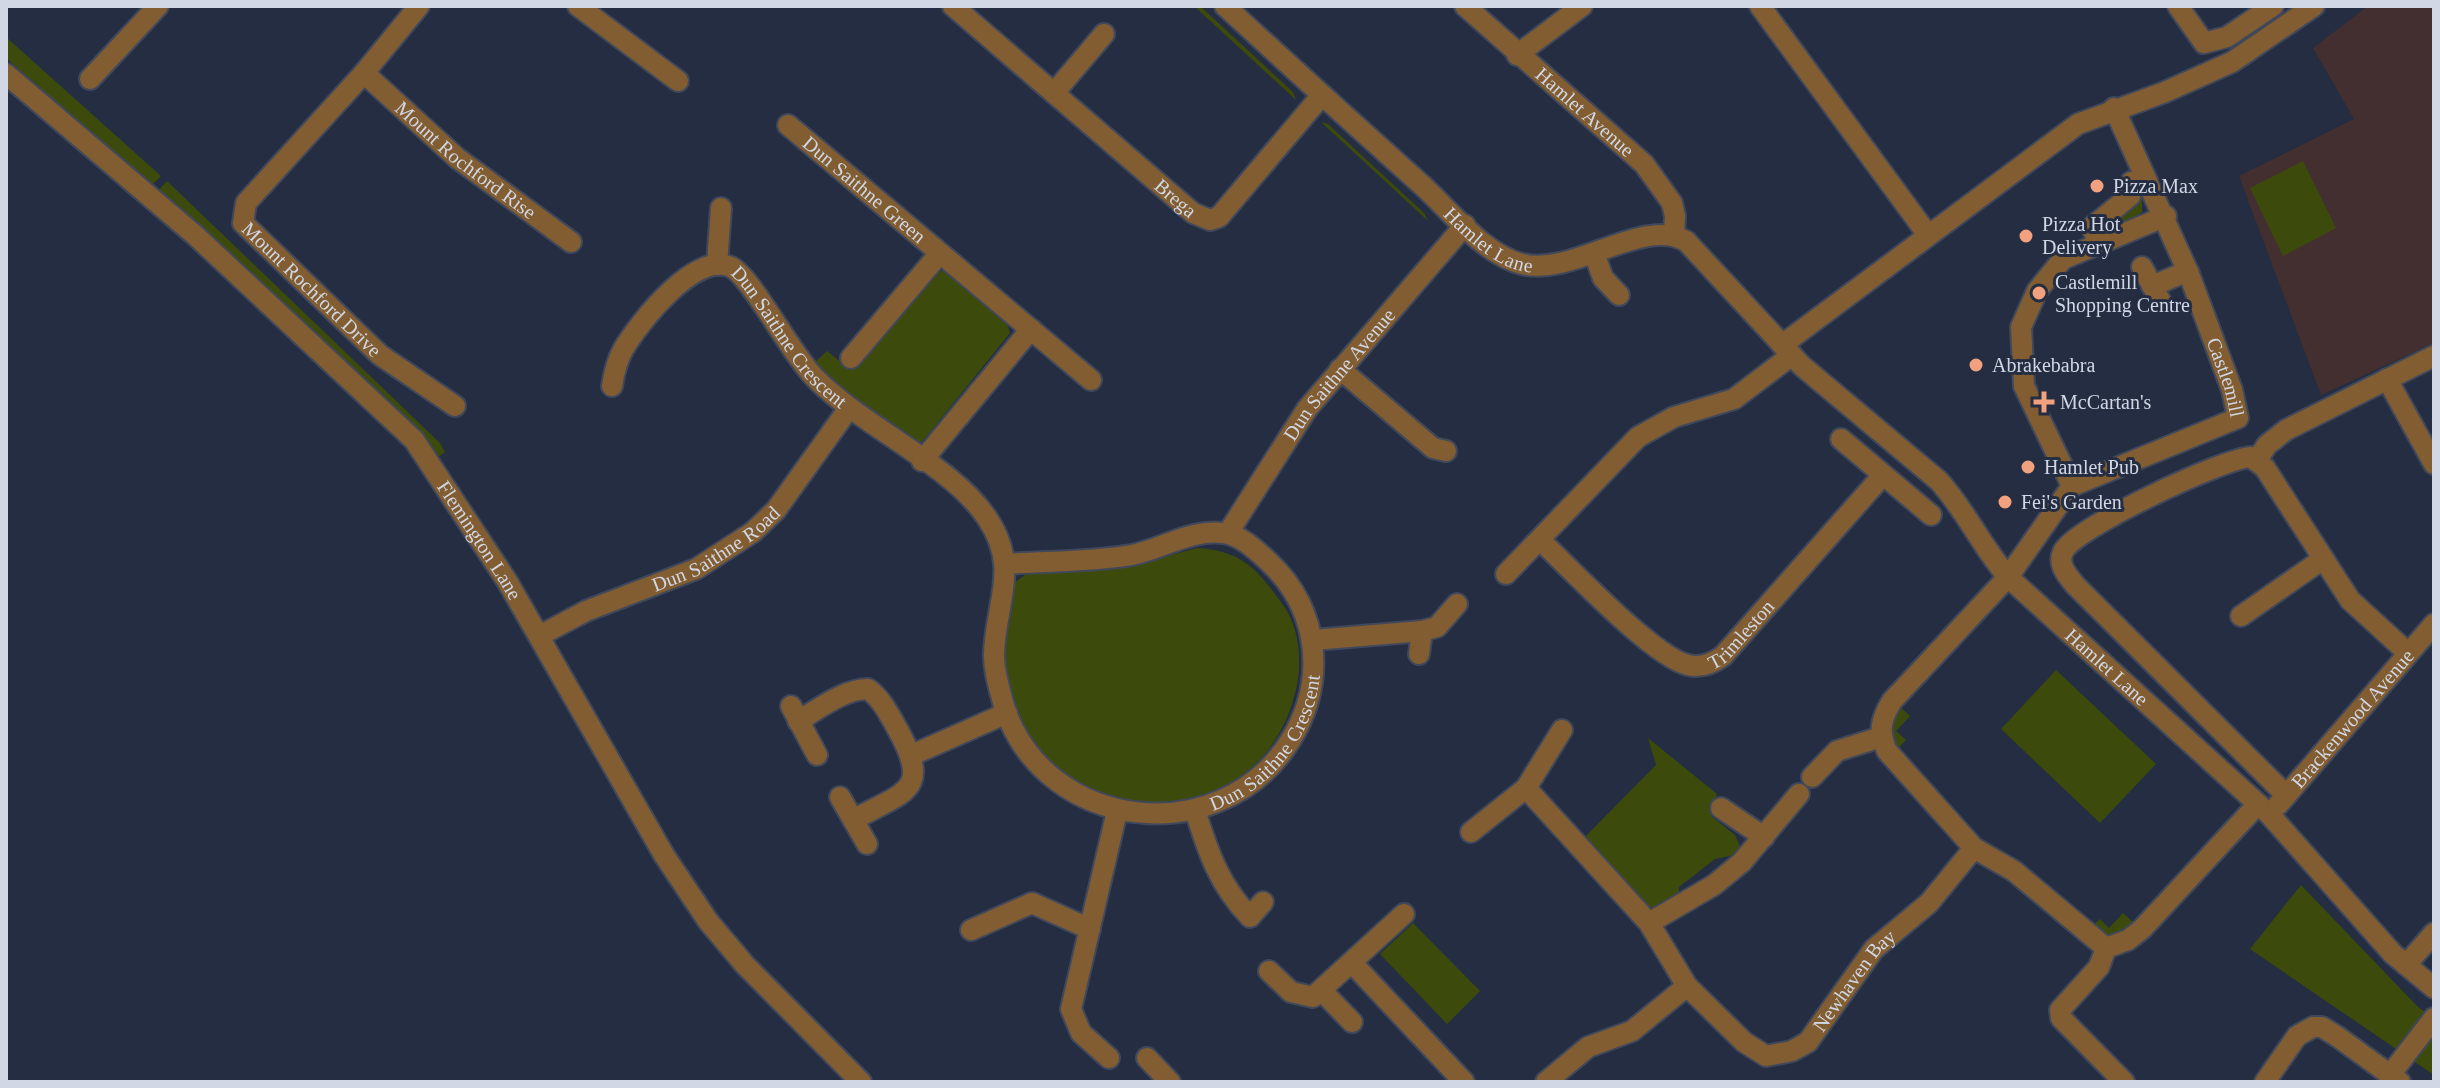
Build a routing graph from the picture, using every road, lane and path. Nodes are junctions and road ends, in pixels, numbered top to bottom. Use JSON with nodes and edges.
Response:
{"nodes":[{"id":1,"x":158,"y":6,"type":"edge"},
{"id":2,"x":578,"y":6,"type":"edge"},
{"id":3,"x":953,"y":6,"type":"edge"},
{"id":4,"x":1225,"y":6,"type":"edge"},
{"id":5,"x":1465,"y":6,"type":"edge"},
{"id":6,"x":1582,"y":6,"type":"edge"},
{"id":7,"x":1760,"y":6,"type":"edge"},
{"id":8,"x":2178,"y":6,"type":"edge"},
{"id":9,"x":2273,"y":6,"type":"edge"},
{"id":10,"x":2314,"y":6,"type":"edge"},
{"id":11,"x":407,"y":10,"type":"edge"},
{"id":12,"x":1104,"y":34,"type":"dead end"},
{"id":13,"x":1517,"y":55,"type":"junction"},
{"id":14,"x":364,"y":73,"type":"junction"},
{"id":15,"x":6,"y":74,"type":"edge"},
{"id":16,"x":90,"y":79,"type":"dead end"},
{"id":17,"x":678,"y":81,"type":"dead end"},
{"id":18,"x":1054,"y":93,"type":"junction"},
{"id":19,"x":1322,"y":95,"type":"junction"},
{"id":20,"x":2114,"y":108,"type":"junction"},
{"id":21,"x":788,"y":125,"type":"dead end"},
{"id":22,"x":2131,"y":182,"type":"dead end"},
{"id":23,"x":721,"y":208,"type":"dead end"},
{"id":24,"x":2166,"y":216,"type":"junction"},
{"id":25,"x":1465,"y":225,"type":"junction"},
{"id":26,"x":1674,"y":234,"type":"junction"},
{"id":27,"x":1928,"y":235,"type":"junction"},
{"id":28,"x":571,"y":242,"type":"dead end"},
{"id":29,"x":2098,"y":242,"type":"junction"},
{"id":30,"x":940,"y":253,"type":"junction"},
{"id":31,"x":1594,"y":253,"type":"junction"},
{"id":32,"x":717,"y":265,"type":"junction"},
{"id":33,"x":2142,"y":267,"type":"dead end"},
{"id":34,"x":2188,"y":271,"type":"junction"},
{"id":35,"x":1619,"y":295,"type":"dead end"},
{"id":36,"x":1031,"y":329,"type":"junction"},
{"id":37,"x":1787,"y":350,"type":"junction"},
{"id":38,"x":2434,"y":356,"type":"edge"},
{"id":39,"x":851,"y":358,"type":"dead end"},
{"id":40,"x":1340,"y":369,"type":"junction"},
{"id":41,"x":2387,"y":379,"type":"junction"},
{"id":42,"x":1091,"y":380,"type":"dead end"},
{"id":43,"x":612,"y":386,"type":"dead end"},
{"id":44,"x":455,"y":406,"type":"dead end"},
{"id":45,"x":849,"y":408,"type":"junction"},
{"id":46,"x":1841,"y":439,"type":"dead end"},
{"id":47,"x":1446,"y":451,"type":"dead end"},
{"id":48,"x":2257,"y":460,"type":"junction"},
{"id":49,"x":922,"y":461,"type":"junction"},
{"id":50,"x":2434,"y":464,"type":"edge"},
{"id":51,"x":1883,"y":475,"type":"junction"},
{"id":52,"x":2072,"y":486,"type":"junction"},
{"id":53,"x":1931,"y":515,"type":"dead end"},
{"id":54,"x":1228,"y":533,"type":"junction"},
{"id":55,"x":1540,"y":540,"type":"junction"},
{"id":56,"x":2323,"y":559,"type":"junction"},
{"id":57,"x":1005,"y":564,"type":"junction"},
{"id":58,"x":1506,"y":574,"type":"dead end"},
{"id":59,"x":2008,"y":577,"type":"junction"},
{"id":60,"x":1457,"y":604,"type":"dead end"},
{"id":61,"x":2241,"y":616,"type":"dead end"},
{"id":62,"x":2434,"y":624,"type":"edge"},
{"id":63,"x":1422,"y":631,"type":"junction"},
{"id":64,"x":539,"y":636,"type":"junction"},
{"id":65,"x":1313,"y":640,"type":"junction"},
{"id":66,"x":2408,"y":653,"type":"junction"},
{"id":67,"x":1419,"y":654,"type":"dead end"},
{"id":68,"x":1007,"y":713,"type":"junction"},
{"id":69,"x":1562,"y":730,"type":"dead end"},
{"id":70,"x":1881,"y":737,"type":"junction"},
{"id":71,"x":817,"y":755,"type":"dead end"},
{"id":72,"x":912,"y":755,"type":"junction"},
{"id":73,"x":1812,"y":777,"type":"dead end"},
{"id":74,"x":1526,"y":788,"type":"junction"},
{"id":75,"x":1799,"y":794,"type":"dead end"},
{"id":76,"x":2286,"y":795,"type":"junction"},
{"id":77,"x":840,"y":797,"type":"dead end"},
{"id":78,"x":1721,"y":808,"type":"dead end"},
{"id":79,"x":2264,"y":809,"type":"junction"},
{"id":80,"x":1195,"y":810,"type":"junction"},
{"id":81,"x":1117,"y":811,"type":"junction"},
{"id":82,"x":853,"y":820,"type":"junction"},
{"id":83,"x":1471,"y":832,"type":"dead end"},
{"id":84,"x":1764,"y":837,"type":"junction"},
{"id":85,"x":867,"y":844,"type":"dead end"},
{"id":86,"x":1974,"y":848,"type":"junction"},
{"id":87,"x":1263,"y":902,"type":"dead end"},
{"id":88,"x":1404,"y":914,"type":"dead end"},
{"id":89,"x":1649,"y":923,"type":"junction"},
{"id":90,"x":1090,"y":929,"type":"junction"},
{"id":91,"x":971,"y":930,"type":"dead end"},
{"id":92,"x":2434,"y":933,"type":"edge"},
{"id":93,"x":2106,"y":948,"type":"junction"},
{"id":94,"x":1353,"y":964,"type":"junction"},
{"id":95,"x":2406,"y":965,"type":"junction"},
{"id":96,"x":1269,"y":971,"type":"dead end"},
{"id":97,"x":1687,"y":986,"type":"junction"},
{"id":98,"x":2434,"y":988,"type":"edge"},
{"id":99,"x":1323,"y":992,"type":"junction"},
{"id":100,"x":2434,"y":1018,"type":"edge"},
{"id":101,"x":1352,"y":1022,"type":"dead end"},
{"id":102,"x":1109,"y":1058,"type":"dead end"},
{"id":103,"x":1147,"y":1058,"type":"dead end"},
{"id":104,"x":2395,"y":1078,"type":"edge"},
{"id":105,"x":861,"y":1082,"type":"edge"},
{"id":106,"x":1170,"y":1082,"type":"edge"},
{"id":107,"x":1464,"y":1082,"type":"edge"},
{"id":108,"x":1546,"y":1082,"type":"edge"},
{"id":109,"x":2124,"y":1082,"type":"edge"},
{"id":110,"x":2265,"y":1082,"type":"edge"}],
"edges":[{"from":1,"to":16,"type":"street"},
{"from":2,"to":17,"type":"street"},
{"from":3,"to":18,"type":"street","name":"Brega"},
{"from":4,"to":19,"type":"street","name":"Hamlet Lane"},
{"from":5,"to":13,"type":"street","name":"Hamlet Avenue"},
{"from":6,"to":13,"type":"street"},
{"from":7,"to":27,"type":"street"},
{"from":8,"to":9,"type":"street"},
{"from":10,"to":20,"type":"street"},
{"from":11,"to":14,"type":"street","name":"Mount Rochford Drive"},
{"from":12,"to":18,"type":"street"},
{"from":13,"to":26,"type":"street","name":"Hamlet Avenue"},
{"from":14,"to":28,"type":"street","name":"Mount Rochford Rise"},
{"from":14,"to":44,"type":"street","name":"Mount Rochford Drive"},
{"from":15,"to":64,"type":"street","name":"Flemington Lane"},
{"from":18,"to":19,"type":"street","name":"Brega"},
{"from":19,"to":25,"type":"street","name":"Hamlet Lane"},
{"from":20,"to":24,"type":"street","name":"Castlemill"},
{"from":20,"to":27,"type":"street"},
{"from":21,"to":30,"type":"street","name":"Dun Saithne Green"},
{"from":22,"to":29,"type":"street"},
{"from":23,"to":32,"type":"street"},
{"from":24,"to":29,"type":"street"},
{"from":24,"to":34,"type":"street","name":"Castlemill"},
{"from":25,"to":31,"type":"street","name":"Hamlet Lane"},
{"from":25,"to":40,"type":"street","name":"Dun Saithne Avenue"},
{"from":26,"to":31,"type":"street","name":"Hamlet Lane"},
{"from":26,"to":37,"type":"street","name":"Hamlet Lane"},
{"from":27,"to":37,"type":"street"},
{"from":29,"to":52,"type":"street"},
{"from":30,"to":36,"type":"street","name":"Dun Saithne Green"},
{"from":30,"to":39,"type":"street","name":"Dun Saithne Green"},
{"from":31,"to":35,"type":"street"},
{"from":32,"to":43,"type":"street","name":"Dun Saithne Crescent"},
{"from":32,"to":45,"type":"street","name":"Dun Saithne Crescent"},
{"from":33,"to":34,"type":"street"},
{"from":34,"to":52,"type":"street","name":"Castlemill"},
{"from":36,"to":42,"type":"street","name":"Dun Saithne Green"},
{"from":36,"to":49,"type":"street"},
{"from":37,"to":55,"type":"street"},
{"from":37,"to":59,"type":"street","name":"Hamlet Lane"},
{"from":38,"to":41,"type":"street"},
{"from":40,"to":47,"type":"street"},
{"from":40,"to":54,"type":"street","name":"Dun Saithne Avenue"},
{"from":41,"to":48,"type":"street"},
{"from":41,"to":50,"type":"street"},
{"from":45,"to":49,"type":"street","name":"Dun Saithne Crescent"},
{"from":45,"to":64,"type":"street","name":"Dun Saithne Road"},
{"from":46,"to":51,"type":"street"},
{"from":48,"to":56,"type":"street"},
{"from":48,"to":76,"type":"street"},
{"from":49,"to":57,"type":"street","name":"Dun Saithne Crescent"},
{"from":51,"to":53,"type":"street"},
{"from":51,"to":55,"type":"street","name":"Trimleston"},
{"from":52,"to":59,"type":"street"},
{"from":54,"to":57,"type":"street"},
{"from":54,"to":65,"type":"street","name":"Dun Saithne Crescent"},
{"from":55,"to":58,"type":"street"},
{"from":56,"to":61,"type":"street"},
{"from":56,"to":66,"type":"street"},
{"from":57,"to":68,"type":"street","name":"Dun Saithne Crescent"},
{"from":59,"to":70,"type":"street"},
{"from":59,"to":79,"type":"street","name":"Hamlet Lane"},
{"from":60,"to":63,"type":"street"},
{"from":62,"to":66,"type":"street","name":"Brackenwood Avenue"},
{"from":63,"to":65,"type":"street"},
{"from":63,"to":67,"type":"street"},
{"from":64,"to":105,"type":"street","name":"Flemington Lane"},
{"from":65,"to":80,"type":"street","name":"Dun Saithne Crescent"},
{"from":66,"to":76,"type":"street","name":"Brackenwood Avenue"},
{"from":68,"to":72,"type":"street"},
{"from":68,"to":81,"type":"street","name":"Dun Saithne Crescent"},
{"from":69,"to":74,"type":"street"},
{"from":70,"to":73,"type":"street"},
{"from":70,"to":86,"type":"street"},
{"from":71,"to":72,"type":"street"},
{"from":72,"to":82,"type":"street"},
{"from":74,"to":83,"type":"street"},
{"from":74,"to":89,"type":"street","name":"Newhaven Bay"},
{"from":75,"to":84,"type":"street"},
{"from":76,"to":79,"type":"street","name":"Brackenwood Avenue"},
{"from":77,"to":82,"type":"street"},
{"from":78,"to":84,"type":"street"},
{"from":79,"to":93,"type":"street"},
{"from":79,"to":95,"type":"street","name":"Hamlet Lane"},
{"from":80,"to":81,"type":"street","name":"Dun Saithne Crescent"},
{"from":80,"to":87,"type":"street"},
{"from":81,"to":90,"type":"street"},
{"from":82,"to":85,"type":"street"},
{"from":84,"to":89,"type":"street"},
{"from":86,"to":93,"type":"street"},
{"from":86,"to":97,"type":"street","name":"Newhaven Bay"},
{"from":88,"to":94,"type":"street"},
{"from":89,"to":97,"type":"street","name":"Newhaven Bay"},
{"from":90,"to":91,"type":"street"},
{"from":90,"to":102,"type":"street"},
{"from":92,"to":95,"type":"street"},
{"from":93,"to":109,"type":"street"},
{"from":94,"to":99,"type":"street"},
{"from":94,"to":107,"type":"street"},
{"from":95,"to":98,"type":"street","name":"Hamlet Lane"},
{"from":96,"to":99,"type":"street"},
{"from":97,"to":108,"type":"street"},
{"from":99,"to":101,"type":"street"},
{"from":100,"to":104,"type":"street"},
{"from":103,"to":106,"type":"street"},
{"from":104,"to":110,"type":"street"}]}
